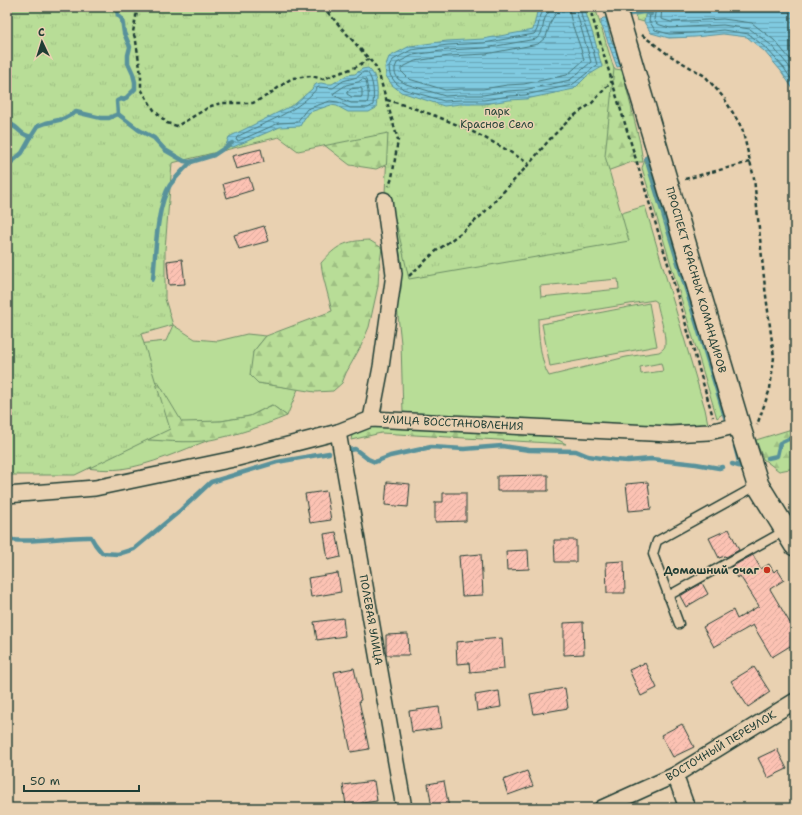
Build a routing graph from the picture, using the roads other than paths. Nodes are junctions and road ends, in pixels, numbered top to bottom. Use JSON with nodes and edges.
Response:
{"nodes":[{"id":1,"x":615,"y":7,"type":"edge"},
{"id":2,"x":384,"y":200,"type":"road end"},
{"id":3,"x":371,"y":419,"type":"junction"},
{"id":4,"x":748,"y":425,"type":"junction"},
{"id":5,"x":338,"y":432,"type":"junction"},
{"id":6,"x":758,"y":485,"type":"junction"},
{"id":7,"x":7,"y":495,"type":"edge"},
{"id":8,"x":790,"y":538,"type":"edge"},
{"id":9,"x":668,"y":596,"type":"junction"},
{"id":10,"x":679,"y":624,"type":"dead end"},
{"id":11,"x":795,"y":701,"type":"edge"},
{"id":12,"x":675,"y":775,"type":"junction"},
{"id":13,"x":404,"y":808,"type":"edge"},
{"id":14,"x":602,"y":808,"type":"edge"},
{"id":15,"x":687,"y":808,"type":"edge"}],
"edges":[{"from":1,"to":4,"type":"street","name":"ПРОСПЕКТ КРАСНЫХ КОМАНДИРОВ"},
{"from":2,"to":3,"type":"street"},
{"from":3,"to":4,"type":"street","name":"УЛИЦА ВОССТАНОВЛЕНИЯ"},
{"from":3,"to":5,"type":"street","name":"УЛИЦА ВОССТАНОВЛЕНИЯ"},
{"from":4,"to":6,"type":"street","name":"ПРОСПЕКТ КРАСНЫХ КОМАНДИРОВ"},
{"from":5,"to":7,"type":"street","name":"УЛИЦА ВОССТАНОВЛЕНИЯ"},
{"from":5,"to":13,"type":"street","name":"ПОЛЕВАЯ УЛИЦА"},
{"from":6,"to":8,"type":"street","name":"ПРОСПЕКТ КРАСНЫХ КОМАНДИРОВ"},
{"from":6,"to":9,"type":"lane"},
{"from":8,"to":9,"type":"lane"},
{"from":9,"to":10,"type":"lane"},
{"from":11,"to":12,"type":"street","name":"ВОСТОЧНЫЙ ПЕРЕУЛОК"},
{"from":12,"to":14,"type":"street","name":"ВОСТОЧНЫЙ ПЕРЕУЛОК"},
{"from":12,"to":15,"type":"street"}]}
